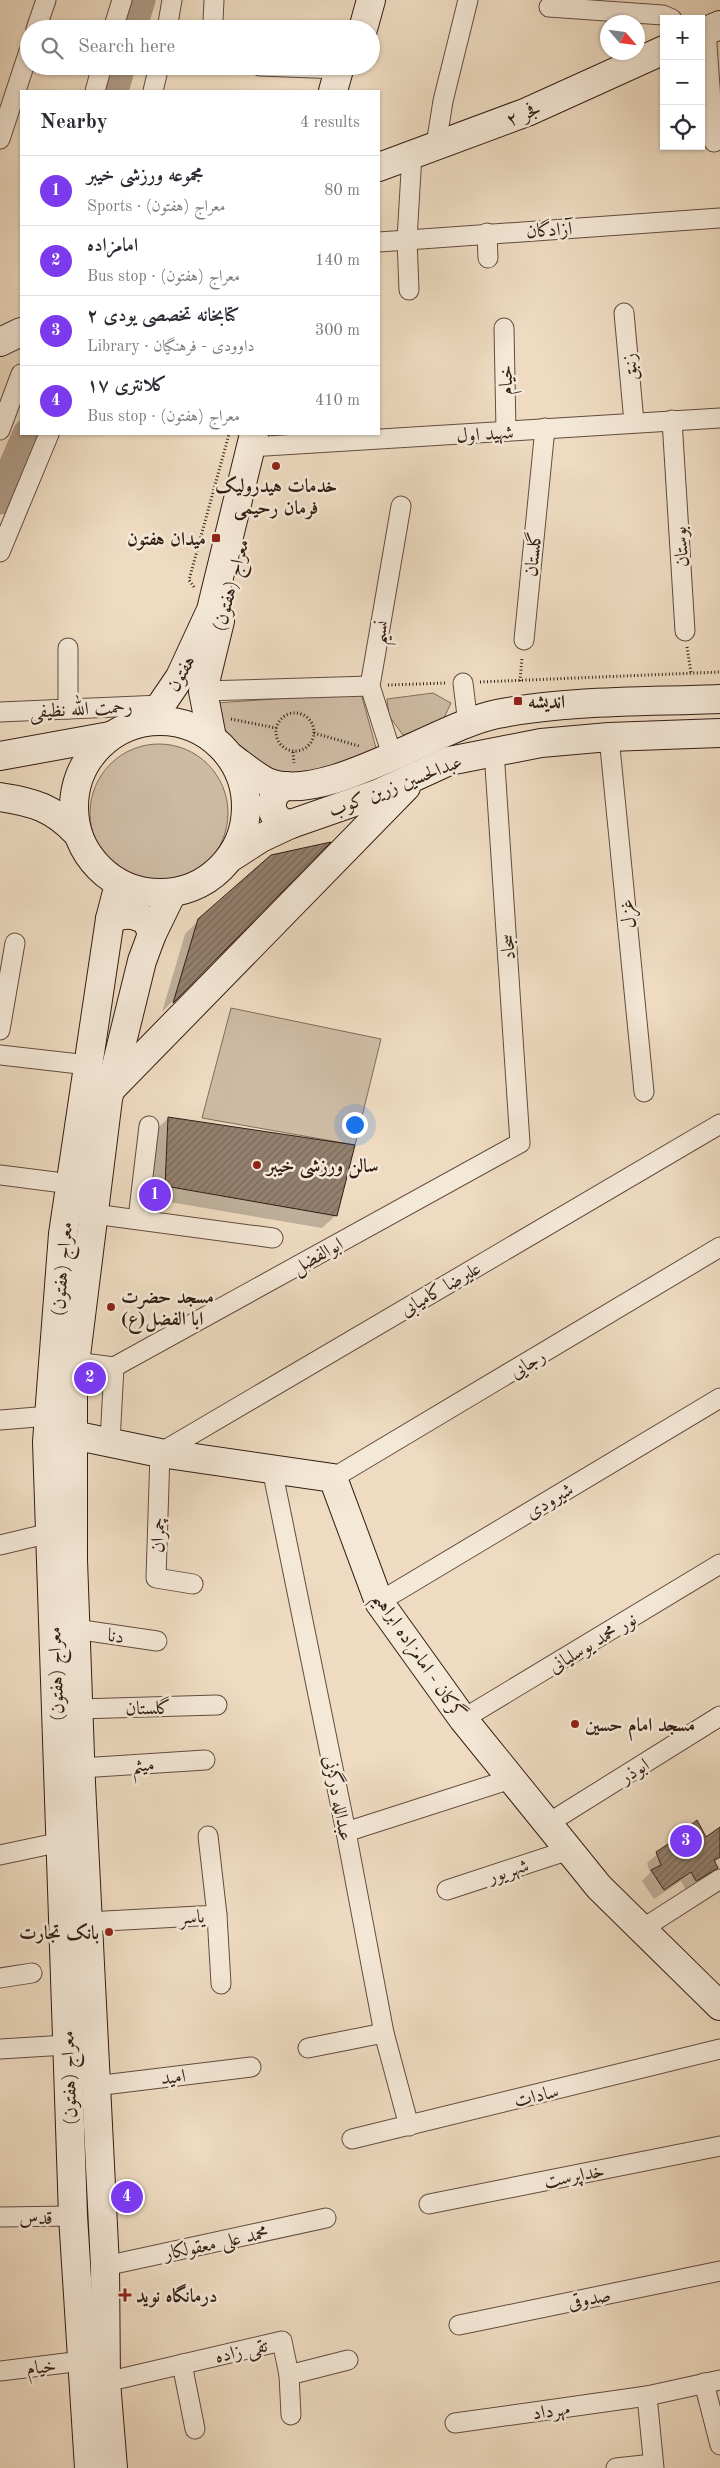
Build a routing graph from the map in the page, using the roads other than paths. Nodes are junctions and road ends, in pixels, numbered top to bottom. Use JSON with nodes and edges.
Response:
{"nodes":[{"id":1,"x":46,"y":0,"type":"edge"},
{"id":2,"x":122,"y":0,"type":"edge"},
{"id":3,"x":172,"y":0,"type":"edge"},
{"id":4,"x":214,"y":0,"type":"edge"},
{"id":5,"x":357,"y":0,"type":"edge"},
{"id":6,"x":371,"y":0,"type":"edge"},
{"id":7,"x":468,"y":0,"type":"edge"},
{"id":8,"x":584,"y":5,"type":"edge"},
{"id":9,"x":549,"y":7,"type":"dead end"},
{"id":10,"x":663,"y":15,"type":"edge"},
{"id":11,"x":39,"y":20,"type":"edge"},
{"id":12,"x":116,"y":20,"type":"edge"},
{"id":13,"x":169,"y":20,"type":"edge"},
{"id":14,"x":213,"y":20,"type":"edge"},
{"id":15,"x":352,"y":20,"type":"edge"},
{"id":16,"x":365,"y":20,"type":"edge"},
{"id":17,"x":707,"y":30,"type":"edge"},
{"id":18,"x":660,"y":52,"type":"edge"},
{"id":19,"x":21,"y":75,"type":"edge"},
{"id":20,"x":99,"y":75,"type":"edge"},
{"id":21,"x":157,"y":75,"type":"edge"},
{"id":22,"x":328,"y":75,"type":"edge"},
{"id":23,"x":343,"y":77,"type":"edge"},
{"id":24,"x":95,"y":90,"type":"edge"},
{"id":25,"x":153,"y":90,"type":"edge"},
{"id":26,"x":0,"y":138,"type":"edge"},
{"id":27,"x":714,"y":142,"type":"dead end"},
{"id":28,"x":401,"y":155,"type":"edge"},
{"id":29,"x":720,"y":218,"type":"edge"},
{"id":30,"x":487,"y":233,"type":"junction"},
{"id":31,"x":407,"y":239,"type":"junction"},
{"id":32,"x":380,"y":242,"type":"edge"},
{"id":33,"x":488,"y":258,"type":"dead end"},
{"id":34,"x":409,"y":290,"type":"dead end"},
{"id":35,"x":624,"y":313,"type":"dead end"},
{"id":36,"x":504,"y":328,"type":"dead end"},
{"id":37,"x":20,"y":332,"type":"edge"},
{"id":38,"x":0,"y":342,"type":"edge"},
{"id":39,"x":20,"y":377,"type":"edge"},
{"id":40,"x":720,"y":418,"type":"edge"},
{"id":41,"x":672,"y":420,"type":"junction"},
{"id":42,"x":634,"y":422,"type":"junction"},
{"id":43,"x":545,"y":428,"type":"junction"},
{"id":44,"x":0,"y":430,"type":"edge"},
{"id":45,"x":506,"y":431,"type":"junction"},
{"id":46,"x":49,"y":435,"type":"edge"},
{"id":47,"x":260,"y":440,"type":"edge"},
{"id":48,"x":401,"y":506,"type":"dead end"},
{"id":49,"x":0,"y":552,"type":"edge"},
{"id":50,"x":210,"y":610,"type":"joint"},
{"id":51,"x":685,"y":631,"type":"road end"},
{"id":52,"x":524,"y":640,"type":"road end"},
{"id":53,"x":68,"y":648,"type":"dead end"},
{"id":54,"x":463,"y":683,"type":"road end"},
{"id":55,"x":370,"y":686,"type":"junction"},
{"id":56,"x":214,"y":691,"type":"junction"},
{"id":57,"x":720,"y":699,"type":"edge"},
{"id":58,"x":161,"y":704,"type":"junction"},
{"id":59,"x":68,"y":709,"type":"junction"},
{"id":60,"x":0,"y":712,"type":"edge"},
{"id":61,"x":135,"y":724,"type":"junction"},
{"id":62,"x":468,"y":724,"type":"junction"},
{"id":63,"x":720,"y":732,"type":"edge"},
{"id":64,"x":110,"y":736,"type":"junction"},
{"id":65,"x":609,"y":737,"type":"junction"},
{"id":66,"x":212,"y":738,"type":"junction"},
{"id":67,"x":42,"y":750,"type":"junction"},
{"id":68,"x":494,"y":751,"type":"junction"},
{"id":69,"x":392,"y":755,"type":"junction"},
{"id":70,"x":0,"y":756,"type":"edge"},
{"id":71,"x":231,"y":757,"type":"junction"},
{"id":72,"x":418,"y":775,"type":"junction"},
{"id":73,"x":286,"y":786,"type":"junction"},
{"id":74,"x":0,"y":797,"type":"edge"},
{"id":75,"x":36,"y":805,"type":"junction"},
{"id":76,"x":291,"y":824,"type":"junction"},
{"id":77,"x":78,"y":833,"type":"junction"},
{"id":78,"x":229,"y":859,"type":"junction"},
{"id":79,"x":119,"y":884,"type":"junction"},
{"id":80,"x":172,"y":893,"type":"junction"},
{"id":81,"x":110,"y":919,"type":"junction"},
{"id":82,"x":152,"y":934,"type":"junction"},
{"id":83,"x":15,"y":944,"type":"dead end"},
{"id":84,"x":0,"y":1030,"type":"edge"},
{"id":85,"x":0,"y":1055,"type":"edge"},
{"id":86,"x":88,"y":1065,"type":"junction"},
{"id":87,"x":110,"y":1090,"type":"junction"},
{"id":88,"x":644,"y":1092,"type":"dead end"},
{"id":89,"x":720,"y":1124,"type":"edge"},
{"id":90,"x":149,"y":1126,"type":"dead end"},
{"id":91,"x":520,"y":1143,"type":"joint"},
{"id":92,"x":0,"y":1175,"type":"edge"},
{"id":93,"x":70,"y":1184,"type":"junction"},
{"id":94,"x":139,"y":1210,"type":"dead end"},
{"id":95,"x":94,"y":1214,"type":"junction"},
{"id":96,"x":273,"y":1238,"type":"dead end"},
{"id":97,"x":720,"y":1247,"type":"edge"},
{"id":98,"x":75,"y":1362,"type":"junction"},
{"id":99,"x":114,"y":1367,"type":"junction"},
{"id":100,"x":720,"y":1398,"type":"edge"},
{"id":101,"x":49,"y":1416,"type":"junction"},
{"id":102,"x":0,"y":1420,"type":"edge"},
{"id":103,"x":73,"y":1435,"type":"junction"},
{"id":104,"x":110,"y":1442,"type":"junction"},
{"id":105,"x":160,"y":1453,"type":"junction"},
{"id":106,"x":272,"y":1469,"type":"junction"},
{"id":107,"x":333,"y":1478,"type":"junction"},
{"id":108,"x":50,"y":1533,"type":"junction"},
{"id":109,"x":0,"y":1545,"type":"edge"},
{"id":110,"x":720,"y":1564,"type":"edge"},
{"id":111,"x":193,"y":1584,"type":"dead end"},
{"id":112,"x":379,"y":1602,"type":"junction"},
{"id":113,"x":76,"y":1629,"type":"junction"},
{"id":114,"x":157,"y":1641,"type":"dead end"},
{"id":115,"x":217,"y":1705,"type":"dead end"},
{"id":116,"x":78,"y":1709,"type":"junction"},
{"id":117,"x":720,"y":1716,"type":"edge"},
{"id":118,"x":463,"y":1719,"type":"junction"},
{"id":119,"x":205,"y":1760,"type":"dead end"},
{"id":120,"x":69,"y":1769,"type":"junction"},
{"id":121,"x":511,"y":1778,"type":"junction"},
{"id":122,"x":547,"y":1824,"type":"junction"},
{"id":123,"x":346,"y":1832,"type":"junction"},
{"id":124,"x":208,"y":1836,"type":"dead end"},
{"id":125,"x":61,"y":1842,"type":"junction"},
{"id":126,"x":569,"y":1850,"type":"junction"},
{"id":127,"x":0,"y":1855,"type":"edge"},
{"id":128,"x":720,"y":1879,"type":"edge"},
{"id":129,"x":448,"y":1890,"type":"dead end"},
{"id":130,"x":217,"y":1915,"type":"junction"},
{"id":131,"x":87,"y":1922,"type":"junction"},
{"id":132,"x":642,"y":1929,"type":"junction"},
{"id":133,"x":32,"y":1973,"type":"dead end"},
{"id":134,"x":0,"y":1978,"type":"edge"},
{"id":135,"x":221,"y":1984,"type":"dead end"},
{"id":136,"x":720,"y":2006,"type":"edge"},
{"id":137,"x":384,"y":2033,"type":"junction"},
{"id":138,"x":66,"y":2045,"type":"junction"},
{"id":139,"x":308,"y":2048,"type":"dead end"},
{"id":140,"x":0,"y":2049,"type":"edge"},
{"id":141,"x":720,"y":2049,"type":"edge"},
{"id":142,"x":250,"y":2066,"type":"dead end"},
{"id":143,"x":94,"y":2086,"type":"junction"},
{"id":144,"x":409,"y":2126,"type":"junction"},
{"id":145,"x":352,"y":2139,"type":"dead end"},
{"id":146,"x":720,"y":2146,"type":"edge"},
{"id":147,"x":429,"y":2204,"type":"dead end"},
{"id":148,"x":73,"y":2216,"type":"junction"},
{"id":149,"x":0,"y":2217,"type":"edge"},
{"id":150,"x":326,"y":2218,"type":"dead end"},
{"id":151,"x":105,"y":2266,"type":"junction"},
{"id":152,"x":720,"y":2271,"type":"edge"},
{"id":153,"x":459,"y":2326,"type":"dead end"},
{"id":154,"x":348,"y":2360,"type":"dead end"},
{"id":155,"x":82,"y":2361,"type":"junction"},
{"id":156,"x":182,"y":2364,"type":"junction"},
{"id":157,"x":0,"y":2370,"type":"edge"},
{"id":158,"x":289,"y":2375,"type":"junction"},
{"id":159,"x":712,"y":2381,"type":"edge"},
{"id":160,"x":106,"y":2382,"type":"junction"},
{"id":161,"x":647,"y":2396,"type":"junction"},
{"id":162,"x":291,"y":2415,"type":"dead end"},
{"id":163,"x":455,"y":2423,"type":"dead end"},
{"id":164,"x":98,"y":2425,"type":"junction"},
{"id":165,"x":195,"y":2429,"type":"dead end"},
{"id":166,"x":720,"y":2445,"type":"edge"},
{"id":167,"x":653,"y":2466,"type":"edge"},
{"id":168,"x":90,"y":2468,"type":"edge"},
{"id":169,"x":113,"y":2468,"type":"edge"},
{"id":170,"x":616,"y":2468,"type":"edge"}],
"edges":[{"from":1,"to":11,"type":"street"},
{"from":2,"to":12,"type":"street"},
{"from":3,"to":13,"type":"street"},
{"from":4,"to":14,"type":"street"},
{"from":5,"to":15,"type":"main road"},
{"from":6,"to":16,"type":"main road"},
{"from":7,"to":28,"type":"street"},
{"from":8,"to":9,"type":"street"},
{"from":8,"to":10,"type":"street"},
{"from":17,"to":27,"type":"street"},
{"from":18,"to":28,"type":"main road","name":"فجر ۲"},
{"from":19,"to":26,"type":"street"},
{"from":20,"to":24,"type":"street"},
{"from":21,"to":25,"type":"street"},
{"from":22,"to":23,"type":"street"},
{"from":28,"to":31,"type":"street"},
{"from":29,"to":30,"type":"street","name":"آزادگان"},
{"from":30,"to":31,"type":"street","name":"آزادگان"},
{"from":30,"to":33,"type":"street"},
{"from":31,"to":32,"type":"street","name":"آزادگان"},
{"from":31,"to":34,"type":"street"},
{"from":35,"to":42,"type":"street","name":"زنبق"},
{"from":36,"to":45,"type":"street","name":"خیام"},
{"from":37,"to":38,"type":"main road"},
{"from":39,"to":44,"type":"street"},
{"from":40,"to":41,"type":"street","name":"شهید اول"},
{"from":41,"to":42,"type":"street","name":"شهید اول"},
{"from":41,"to":51,"type":"street","name":"بوستان"},
{"from":42,"to":43,"type":"street","name":"شهید اول"},
{"from":43,"to":45,"type":"street","name":"شهید اول"},
{"from":43,"to":52,"type":"street","name":"گلستان"},
{"from":45,"to":47,"type":"street","name":"شهید اول"},
{"from":46,"to":49,"type":"street"},
{"from":47,"to":50,"type":"main road","name":"معراج (هفتون)"},
{"from":47,"to":56,"type":"main road","name":"معراج (هفتون)"},
{"from":48,"to":55,"type":"street","name":"نسیم"},
{"from":50,"to":58,"type":"main road","name":"هفتون"},
{"from":53,"to":59,"type":"street"},
{"from":54,"to":62,"type":"street"},
{"from":55,"to":56,"type":"street"},
{"from":55,"to":69,"type":"street","name":"نسیم"},
{"from":56,"to":66,"type":"main road","name":"معراج (هفتون)"},
{"from":57,"to":62,"type":"main road","name":"عبدالحسین زرین کوب"},
{"from":58,"to":59,"type":"street","name":"رحمت الله نظیفی"},
{"from":58,"to":61,"type":"main road","name":"هفتون"},
{"from":59,"to":60,"type":"street","name":"رحمت الله نظیفی"},
{"from":61,"to":64,"type":"main road"},
{"from":61,"to":66,"type":"main road"},
{"from":62,"to":69,"type":"main road","name":"عبدالحسین زرین کوب"},
{"from":63,"to":65,"type":"main road","name":"عبدالحسین زرین کوب"},
{"from":64,"to":67,"type":"main road"},
{"from":64,"to":77,"type":"main road"},
{"from":65,"to":68,"type":"main road","name":"عبدالحسین زرین کوب"},
{"from":65,"to":88,"type":"street","name":"غزل"},
{"from":66,"to":71,"type":"main road"},
{"from":67,"to":70,"type":"main road"},
{"from":67,"to":75,"type":"main road"},
{"from":68,"to":72,"type":"main road","name":"عبدالحسین زرین کوب"},
{"from":68,"to":91,"type":"street","name":"سجاد"},
{"from":69,"to":73,"type":"main road","name":"عبدالحسین زرین کوب"},
{"from":71,"to":73,"type":"main road","name":"عبدالحسین زرین کوب"},
{"from":71,"to":78,"type":"main road"},
{"from":72,"to":76,"type":"main road","name":"عبدالحسین زرین کوب"},
{"from":72,"to":87,"type":"main road"},
{"from":73,"to":76,"type":"main road"},
{"from":74,"to":75,"type":"main road"},
{"from":75,"to":77,"type":"main road"},
{"from":76,"to":78,"type":"main road","name":"عبدالحسین زرین کوب"},
{"from":77,"to":79,"type":"main road"},
{"from":78,"to":80,"type":"main road"},
{"from":79,"to":80,"type":"main road"},
{"from":79,"to":81,"type":"main road","name":"معراج (هفتون)"},
{"from":80,"to":82,"type":"main road","name":"معراج (هفتون)"},
{"from":81,"to":82,"type":"main road"},
{"from":81,"to":86,"type":"main road","name":"معراج (هفتون)"},
{"from":82,"to":87,"type":"main road","name":"معراج (هفتون)"},
{"from":83,"to":84,"type":"street"},
{"from":85,"to":86,"type":"street"},
{"from":86,"to":93,"type":"main road","name":"معراج (هفتون)"},
{"from":87,"to":95,"type":"main road","name":"معراج (هفتون)"},
{"from":89,"to":105,"type":"street","name":"علیرضا کامیابی"},
{"from":90,"to":94,"type":"street"},
{"from":91,"to":99,"type":"street","name":"ابوالفضل"},
{"from":92,"to":93,"type":"street"},
{"from":93,"to":101,"type":"main road","name":"معراج (هفتون)"},
{"from":95,"to":96,"type":"street"},
{"from":95,"to":98,"type":"main road","name":"معراج (هفتون)"},
{"from":97,"to":107,"type":"street","name":"رجایی"},
{"from":98,"to":99,"type":"street"},
{"from":98,"to":103,"type":"main road","name":"معراج (هفتون)"},
{"from":99,"to":104,"type":"street"},
{"from":100,"to":112,"type":"street","name":"شیرودی"},
{"from":101,"to":102,"type":"street"},
{"from":101,"to":108,"type":"main road","name":"معراج (هفتون)"},
{"from":103,"to":104,"type":"main road"},
{"from":103,"to":113,"type":"main road","name":"معراج (هفتون)"},
{"from":104,"to":105,"type":"main road"},
{"from":105,"to":106,"type":"main road"},
{"from":105,"to":111,"type":"street","name":"چمران"},
{"from":106,"to":107,"type":"main road"},
{"from":106,"to":123,"type":"street","name":"عبدالله درگزنی"},
{"from":107,"to":112,"type":"main road","name":"گرکان - امامزاده ابراهیم"},
{"from":108,"to":109,"type":"street"},
{"from":108,"to":120,"type":"main road","name":"معراج (هفتون)"},
{"from":110,"to":118,"type":"street","name":"نور محمد یوسلیانی"},
{"from":112,"to":118,"type":"main road","name":"گرکان - امامزاده ابراهیم"},
{"from":113,"to":114,"type":"street","name":"دنا"},
{"from":113,"to":116,"type":"main road","name":"معراج (هفتون)"},
{"from":115,"to":116,"type":"street","name":"گلستان"},
{"from":116,"to":120,"type":"main road","name":"معراج (هفتون)"},
{"from":117,"to":122,"type":"street","name":"ابوذر"},
{"from":118,"to":121,"type":"main road","name":"گرکان - امامزاده ابراهیم"},
{"from":119,"to":120,"type":"street","name":"میثم"},
{"from":120,"to":125,"type":"main road","name":"معراج (هفتون)"},
{"from":120,"to":131,"type":"main road","name":"معراج (هفتون)"},
{"from":121,"to":122,"type":"main road","name":"گرکان - امامزاده ابراهیم"},
{"from":121,"to":123,"type":"street"},
{"from":122,"to":126,"type":"main road","name":"گرکان - امامزاده ابراهیم"},
{"from":123,"to":137,"type":"street","name":"عبدالله درگزنی"},
{"from":124,"to":130,"type":"street","name":"یاسر"},
{"from":125,"to":127,"type":"street"},
{"from":125,"to":138,"type":"main road","name":"معراج (هفتون)"},
{"from":126,"to":129,"type":"street","name":"شهریور"},
{"from":126,"to":132,"type":"main road","name":"گرکان - امامزاده ابراهیم"},
{"from":128,"to":132,"type":"street"},
{"from":130,"to":131,"type":"street","name":"یاسر"},
{"from":130,"to":135,"type":"street"},
{"from":131,"to":143,"type":"main road","name":"معراج (هفتون)"},
{"from":132,"to":136,"type":"main road","name":"گرکان - امامزاده ابراهیم"},
{"from":133,"to":134,"type":"street"},
{"from":137,"to":139,"type":"street"},
{"from":137,"to":144,"type":"street","name":"عبدالله درگزنی"},
{"from":138,"to":140,"type":"street"},
{"from":138,"to":148,"type":"main road","name":"معراج (هفتون)"},
{"from":141,"to":144,"type":"street","name":"سادات"},
{"from":142,"to":143,"type":"street","name":"امید"},
{"from":143,"to":151,"type":"main road","name":"معراج (هفتون)"},
{"from":144,"to":145,"type":"street","name":"سادات"},
{"from":146,"to":147,"type":"street","name":"خداپرست"},
{"from":148,"to":149,"type":"street","name":"قدس"},
{"from":148,"to":155,"type":"main road","name":"معراج (هفتون)"},
{"from":150,"to":151,"type":"street","name":"محمد علی معقولکار"},
{"from":151,"to":160,"type":"main road","name":"معراج (هفتون)"},
{"from":152,"to":153,"type":"street","name":"صدوقی"},
{"from":154,"to":158,"type":"street","name":"تقی زاده"},
{"from":155,"to":157,"type":"street","name":"خیام"},
{"from":155,"to":164,"type":"main road","name":"معراج (هفتون)"},
{"from":156,"to":158,"type":"street","name":"تقی زاده"},
{"from":156,"to":160,"type":"street","name":"تقی زاده"},
{"from":156,"to":165,"type":"street"},
{"from":158,"to":162,"type":"street"},
{"from":159,"to":161,"type":"street"},
{"from":159,"to":166,"type":"street"},
{"from":160,"to":164,"type":"main road","name":"معراج (هفتون)"},
{"from":161,"to":163,"type":"street","name":"مهرداد"},
{"from":161,"to":167,"type":"street"},
{"from":164,"to":168,"type":"main road","name":"معراج (هفتون)"},
{"from":164,"to":169,"type":"main road","name":"معراج (هفتون)"},
{"from":167,"to":170,"type":"street"}]}
